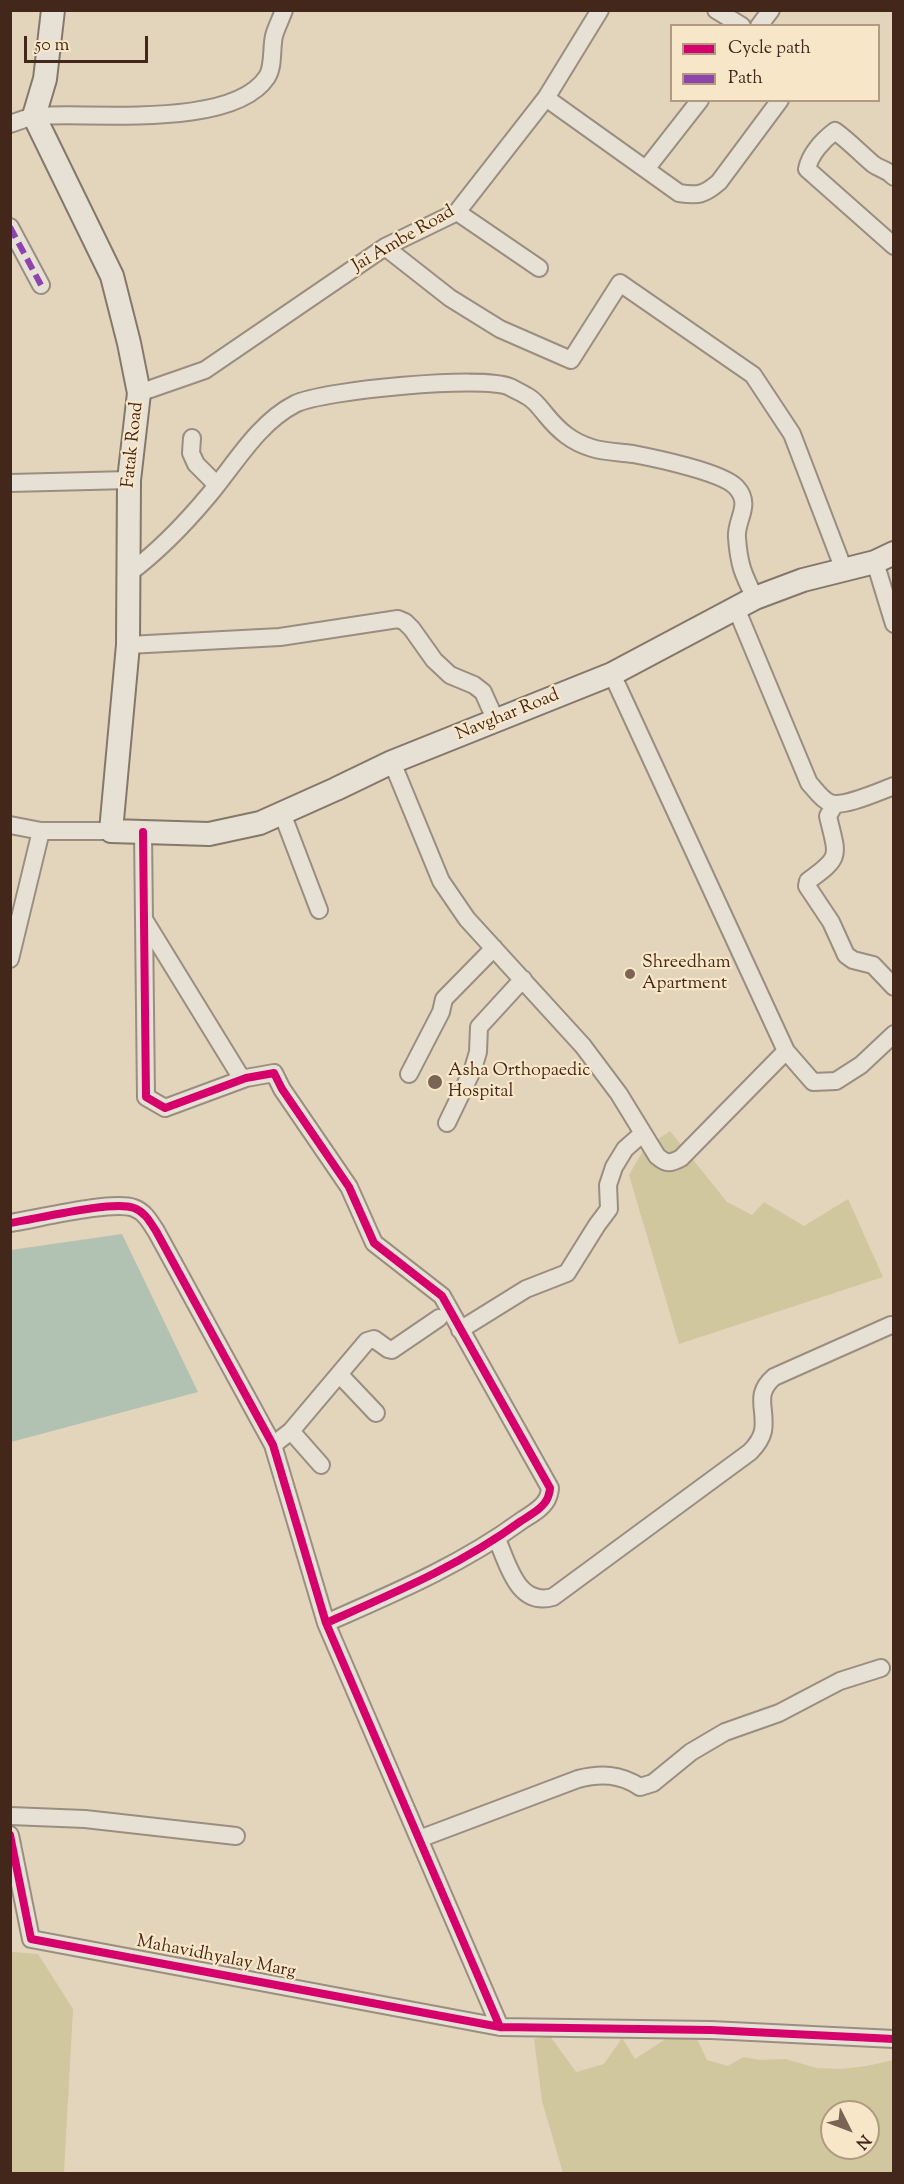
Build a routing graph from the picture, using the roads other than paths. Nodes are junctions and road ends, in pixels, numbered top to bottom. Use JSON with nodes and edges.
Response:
{"nodes":[{"id":1,"x":53,"y":10,"type":"edge"},
{"id":2,"x":284,"y":10,"type":"edge"},
{"id":3,"x":600,"y":10,"type":"edge"},
{"id":4,"x":716,"y":10,"type":"edge"},
{"id":5,"x":771,"y":10,"type":"edge"},
{"id":6,"x":739,"y":24,"type":"edge"},
{"id":7,"x":760,"y":24,"type":"edge"},
{"id":8,"x":546,"y":98,"type":"junction"},
{"id":9,"x":698,"y":102,"type":"edge"},
{"id":10,"x":779,"y":102,"type":"edge"},
{"id":11,"x":34,"y":116,"type":"junction"},
{"id":12,"x":10,"y":124,"type":"edge"},
{"id":13,"x":646,"y":169,"type":"junction"},
{"id":14,"x":891,"y":171,"type":"edge"},
{"id":15,"x":457,"y":212,"type":"junction"},
{"id":16,"x":10,"y":227,"type":"edge"},
{"id":17,"x":894,"y":246,"type":"edge"},
{"id":18,"x":385,"y":247,"type":"junction"},
{"id":19,"x":539,"y":268,"type":"dead end"},
{"id":20,"x":41,"y":285,"type":"dead end"},
{"id":21,"x":139,"y":393,"type":"junction"},
{"id":22,"x":192,"y":438,"type":"dead end"},
{"id":23,"x":129,"y":480,"type":"junction"},
{"id":24,"x":10,"y":483,"type":"edge"},
{"id":25,"x":217,"y":485,"type":"junction"},
{"id":26,"x":884,"y":557,"type":"edge"},
{"id":27,"x":844,"y":570,"type":"junction"},
{"id":28,"x":128,"y":574,"type":"junction"},
{"id":29,"x":746,"y":603,"type":"junction"},
{"id":30,"x":894,"y":624,"type":"edge"},
{"id":31,"x":128,"y":645,"type":"junction"},
{"id":32,"x":612,"y":674,"type":"junction"},
{"id":33,"x":496,"y":721,"type":"junction"},
{"id":34,"x":392,"y":762,"type":"junction"},
{"id":35,"x":894,"y":786,"type":"edge"},
{"id":36,"x":835,"y":804,"type":"junction"},
{"id":37,"x":282,"y":813,"type":"junction"},
{"id":38,"x":10,"y":825,"type":"edge"},
{"id":39,"x":41,"y":831,"type":"junction"},
{"id":40,"x":111,"y":831,"type":"junction"},
{"id":41,"x":143,"y":832,"type":"junction"},
{"id":42,"x":319,"y":910,"type":"dead end"},
{"id":43,"x":144,"y":920,"type":"junction"},
{"id":44,"x":494,"y":948,"type":"junction"},
{"id":45,"x":10,"y":959,"type":"edge"},
{"id":46,"x":523,"y":979,"type":"junction"},
{"id":47,"x":894,"y":987,"type":"edge"},
{"id":48,"x":894,"y":1034,"type":"edge"},
{"id":49,"x":786,"y":1052,"type":"junction"},
{"id":50,"x":409,"y":1074,"type":"dead end"},
{"id":51,"x":242,"y":1079,"type":"junction"},
{"id":52,"x":447,"y":1123,"type":"dead end"},
{"id":53,"x":642,"y":1134,"type":"junction"},
{"id":54,"x":10,"y":1223,"type":"edge"},
{"id":55,"x":438,"y":1318,"type":"dead end"},
{"id":56,"x":891,"y":1325,"type":"dead end"},
{"id":57,"x":460,"y":1330,"type":"junction"},
{"id":58,"x":339,"y":1374,"type":"junction"},
{"id":59,"x":376,"y":1413,"type":"dead end"},
{"id":60,"x":291,"y":1431,"type":"junction"},
{"id":61,"x":273,"y":1445,"type":"junction"},
{"id":62,"x":321,"y":1465,"type":"dead end"},
{"id":63,"x":497,"y":1539,"type":"junction"},
{"id":64,"x":326,"y":1623,"type":"junction"},
{"id":65,"x":881,"y":1668,"type":"dead end"},
{"id":66,"x":10,"y":1816,"type":"edge"},
{"id":67,"x":10,"y":1835,"type":"edge"},
{"id":68,"x":236,"y":1836,"type":"dead end"},
{"id":69,"x":419,"y":1839,"type":"junction"},
{"id":70,"x":500,"y":2027,"type":"junction"},
{"id":71,"x":894,"y":2038,"type":"edge"}],
"edges":[{"from":1,"to":11,"type":"main road"},
{"from":2,"to":11,"type":"street"},
{"from":3,"to":8,"type":"street","name":"Jai Ambe Road"},
{"from":4,"to":6,"type":"street"},
{"from":5,"to":7,"type":"street"},
{"from":8,"to":13,"type":"street"},
{"from":8,"to":15,"type":"street","name":"Jai Ambe Road"},
{"from":9,"to":13,"type":"street"},
{"from":10,"to":13,"type":"street"},
{"from":11,"to":12,"type":"street"},
{"from":11,"to":21,"type":"main road","name":"Fatak Road"},
{"from":14,"to":17,"type":"street"},
{"from":15,"to":18,"type":"street","name":"Jai Ambe Road"},
{"from":15,"to":19,"type":"street"},
{"from":16,"to":20,"type":"street"},
{"from":18,"to":21,"type":"street","name":"Jai Ambe Road"},
{"from":18,"to":27,"type":"street"},
{"from":21,"to":23,"type":"main road","name":"Fatak Road"},
{"from":22,"to":25,"type":"street"},
{"from":23,"to":24,"type":"street"},
{"from":23,"to":28,"type":"main road","name":"Fatak Road"},
{"from":25,"to":28,"type":"street"},
{"from":25,"to":29,"type":"street"},
{"from":26,"to":27,"type":"main road","name":"Navghar Road"},
{"from":26,"to":30,"type":"street"},
{"from":27,"to":29,"type":"main road","name":"Navghar Road"},
{"from":28,"to":31,"type":"main road","name":"Fatak Road"},
{"from":29,"to":32,"type":"main road","name":"Navghar Road"},
{"from":29,"to":36,"type":"street"},
{"from":31,"to":33,"type":"street"},
{"from":31,"to":40,"type":"main road","name":"Fatak Road"},
{"from":32,"to":33,"type":"main road","name":"Navghar Road"},
{"from":32,"to":49,"type":"street"},
{"from":33,"to":34,"type":"main road","name":"Navghar Road"},
{"from":34,"to":37,"type":"main road","name":"Navghar Road"},
{"from":34,"to":44,"type":"street"},
{"from":35,"to":36,"type":"street"},
{"from":36,"to":47,"type":"street"},
{"from":37,"to":41,"type":"main road","name":"Navghar Road"},
{"from":37,"to":42,"type":"street"},
{"from":38,"to":39,"type":"street"},
{"from":39,"to":40,"type":"street"},
{"from":39,"to":45,"type":"street"},
{"from":40,"to":41,"type":"main road","name":"Navghar Road"},
{"from":41,"to":43,"type":"street"},
{"from":43,"to":51,"type":"street"},
{"from":43,"to":51,"type":"street"},
{"from":44,"to":46,"type":"street"},
{"from":44,"to":50,"type":"street"},
{"from":46,"to":52,"type":"street"},
{"from":46,"to":53,"type":"street"},
{"from":48,"to":49,"type":"street"},
{"from":49,"to":53,"type":"street"},
{"from":51,"to":57,"type":"street"},
{"from":53,"to":57,"type":"street"},
{"from":54,"to":61,"type":"street"},
{"from":55,"to":58,"type":"street"},
{"from":56,"to":63,"type":"street"},
{"from":57,"to":63,"type":"street"},
{"from":58,"to":59,"type":"street"},
{"from":58,"to":60,"type":"street"},
{"from":60,"to":61,"type":"street"},
{"from":60,"to":62,"type":"street"},
{"from":61,"to":64,"type":"street"},
{"from":63,"to":64,"type":"street"},
{"from":64,"to":69,"type":"street"},
{"from":65,"to":69,"type":"street"},
{"from":66,"to":68,"type":"street"},
{"from":67,"to":70,"type":"street","name":"Mahavidhyalay Marg"},
{"from":69,"to":70,"type":"street"},
{"from":70,"to":71,"type":"street"}]}
